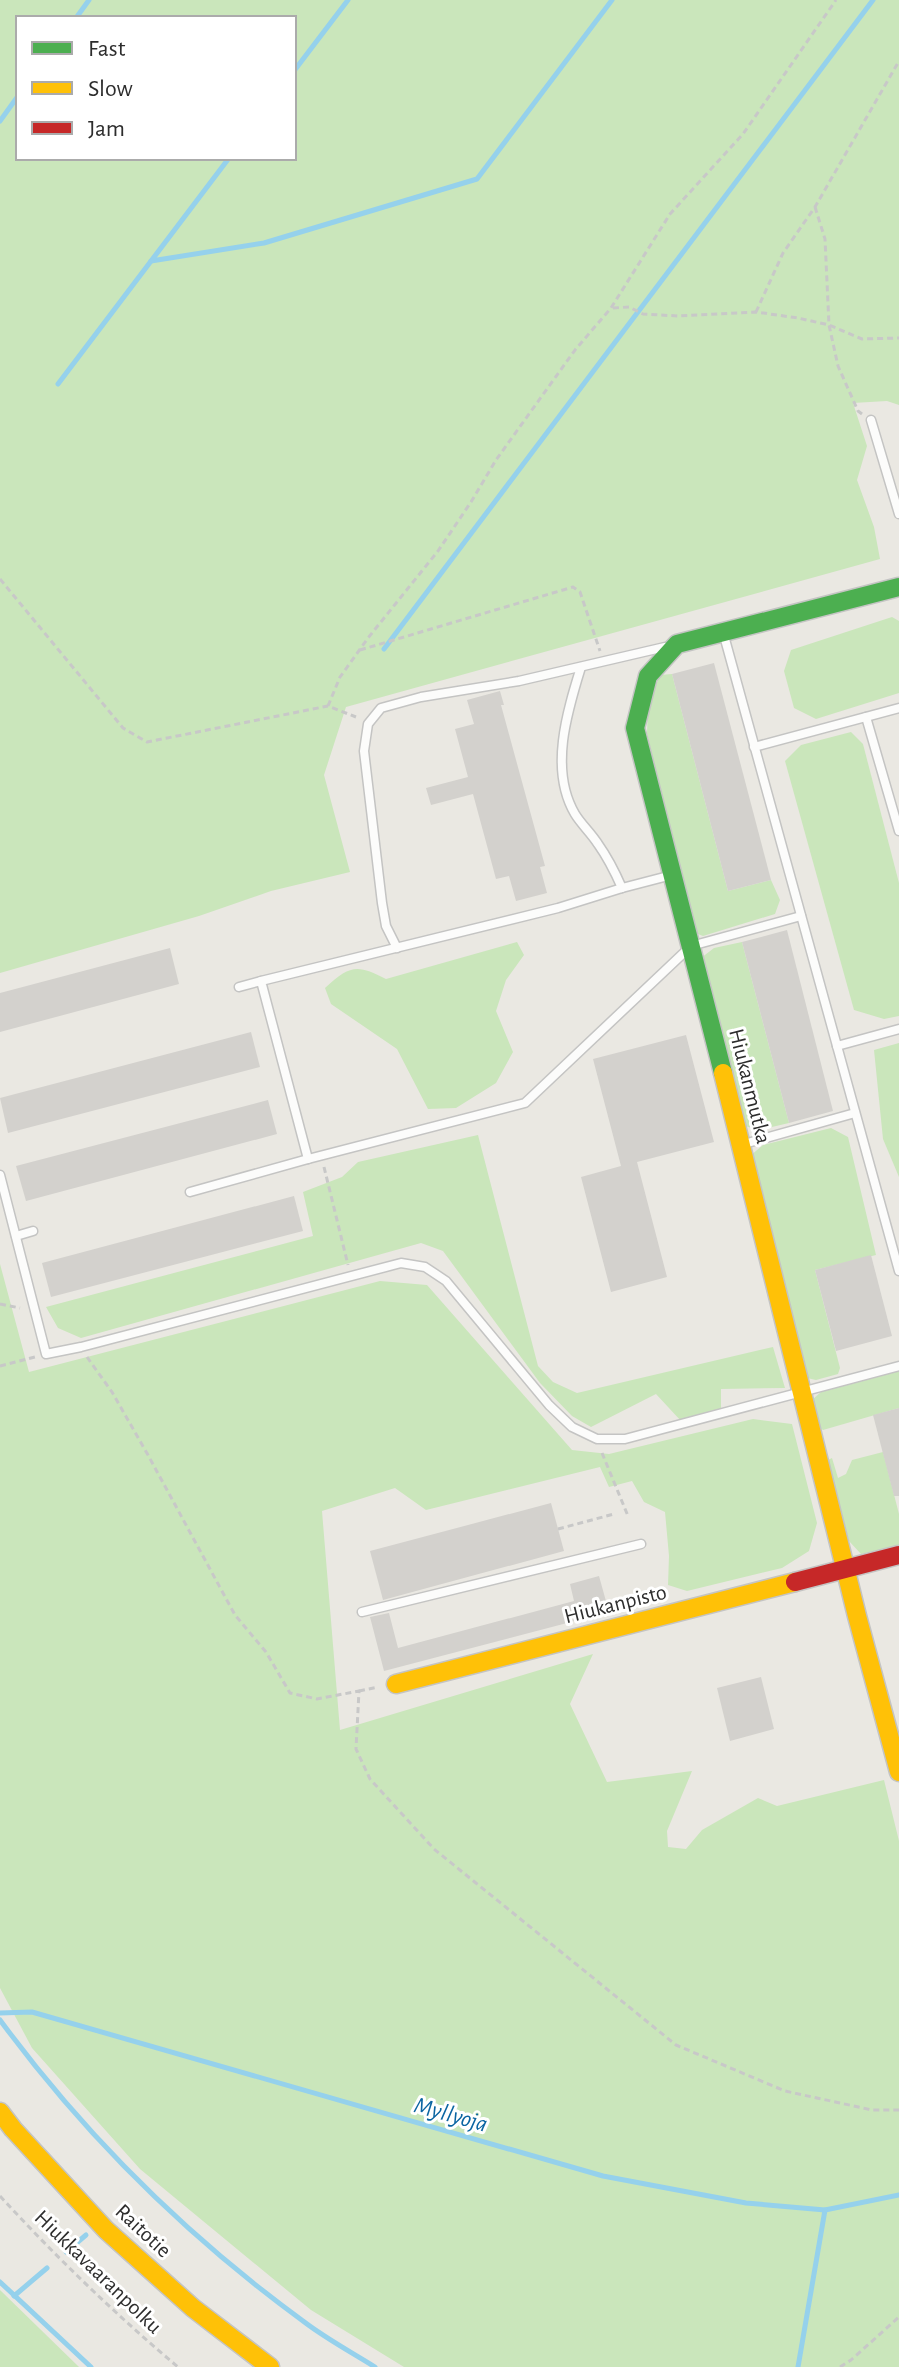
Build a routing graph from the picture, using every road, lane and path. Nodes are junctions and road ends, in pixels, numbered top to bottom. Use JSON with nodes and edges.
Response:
{"nodes":[{"id":1,"x":836,"y":0,"type":"edge"},
{"id":2,"x":899,"y":61,"type":"edge"},
{"id":3,"x":815,"y":207,"type":"junction"},
{"id":4,"x":611,"y":308,"type":"junction"},
{"id":5,"x":756,"y":312,"type":"junction"},
{"id":6,"x":829,"y":325,"type":"junction"},
{"id":7,"x":899,"y":338,"type":"edge"},
{"id":8,"x":858,"y":411,"type":"dead end"},
{"id":9,"x":871,"y":420,"type":"dead end"},
{"id":10,"x":899,"y":514,"type":"edge"},
{"id":11,"x":0,"y":579,"type":"edge"},
{"id":12,"x":899,"y":587,"type":"edge"},
{"id":13,"x":723,"y":632,"type":"junction"},
{"id":14,"x":677,"y":644,"type":"junction"},
{"id":15,"x":360,"y":650,"type":"junction"},
{"id":16,"x":603,"y":662,"type":"junction"},
{"id":17,"x":581,"y":667,"type":"junction"},
{"id":18,"x":328,"y":706,"type":"junction"},
{"id":19,"x":899,"y":708,"type":"edge"},
{"id":20,"x":352,"y":715,"type":"dead end"},
{"id":21,"x":866,"y":717,"type":"junction"},
{"id":22,"x":754,"y":747,"type":"junction"},
{"id":23,"x":899,"y":831,"type":"edge"},
{"id":24,"x":672,"y":875,"type":"junction"},
{"id":25,"x":622,"y":888,"type":"junction"},
{"id":26,"x":801,"y":916,"type":"junction"},
{"id":27,"x":691,"y":946,"type":"junction"},
{"id":28,"x":397,"y":948,"type":"junction"},
{"id":29,"x":261,"y":981,"type":"junction"},
{"id":30,"x":239,"y":987,"type":"dead end"},
{"id":31,"x":899,"y":1029,"type":"edge"},
{"id":32,"x":837,"y":1046,"type":"junction"},
{"id":33,"x":855,"y":1113,"type":"junction"},
{"id":34,"x":741,"y":1145,"type":"junction"},
{"id":35,"x":322,"y":1156,"type":"junction"},
{"id":36,"x":308,"y":1159,"type":"junction"},
{"id":37,"x":0,"y":1175,"type":"edge"},
{"id":38,"x":190,"y":1192,"type":"dead end"},
{"id":39,"x":899,"y":1227,"type":"edge"},
{"id":40,"x":888,"y":1230,"type":"junction"},
{"id":41,"x":33,"y":1231,"type":"dead end"},
{"id":42,"x":16,"y":1236,"type":"junction"},
{"id":43,"x":899,"y":1271,"type":"edge"},
{"id":44,"x":351,"y":1275,"type":"junction"},
{"id":45,"x":0,"y":1304,"type":"edge"},
{"id":46,"x":36,"y":1311,"type":"junction"},
{"id":47,"x":81,"y":1347,"type":"junction"},
{"id":48,"x":46,"y":1354,"type":"junction"},
{"id":49,"x":0,"y":1366,"type":"edge"},
{"id":50,"x":899,"y":1366,"type":"edge"},
{"id":51,"x":803,"y":1393,"type":"junction"},
{"id":52,"x":597,"y":1439,"type":"junction"},
{"id":53,"x":614,"y":1514,"type":"dead end"},
{"id":54,"x":628,"y":1516,"type":"dead end"},
{"id":55,"x":558,"y":1529,"type":"dead end"},
{"id":56,"x":641,"y":1544,"type":"dead end"},
{"id":57,"x":899,"y":1555,"type":"edge"},
{"id":58,"x":846,"y":1569,"type":"junction"},
{"id":59,"x":362,"y":1612,"type":"dead end"},
{"id":60,"x":390,"y":1685,"type":"joint"},
{"id":61,"x":359,"y":1691,"type":"junction"},
{"id":62,"x":899,"y":1772,"type":"edge"},
{"id":63,"x":899,"y":2110,"type":"edge"},
{"id":64,"x":0,"y":2112,"type":"edge"},
{"id":65,"x":0,"y":2196,"type":"edge"},
{"id":66,"x":899,"y":2317,"type":"edge"},
{"id":67,"x":178,"y":2367,"type":"edge"},
{"id":68,"x":270,"y":2367,"type":"edge"},
{"id":69,"x":840,"y":2367,"type":"edge"}],
"edges":[{"from":1,"to":4,"type":"path"},
{"from":2,"to":3,"type":"path"},
{"from":3,"to":5,"type":"path"},
{"from":3,"to":6,"type":"path"},
{"from":4,"to":5,"type":"path"},
{"from":4,"to":15,"type":"path"},
{"from":5,"to":6,"type":"path"},
{"from":6,"to":7,"type":"path"},
{"from":6,"to":8,"type":"path"},
{"from":9,"to":10,"type":"lane"},
{"from":11,"to":18,"type":"path"},
{"from":12,"to":13,"type":"street"},
{"from":13,"to":14,"type":"street"},
{"from":13,"to":22,"type":"lane"},
{"from":14,"to":16,"type":"lane"},
{"from":14,"to":24,"type":"street","name":"Hiukanmutka"},
{"from":15,"to":16,"type":"path"},
{"from":15,"to":18,"type":"path"},
{"from":16,"to":17,"type":"lane"},
{"from":17,"to":25,"type":"lane"},
{"from":17,"to":28,"type":"lane"},
{"from":18,"to":20,"type":"path"},
{"from":19,"to":21,"type":"lane"},
{"from":21,"to":22,"type":"lane"},
{"from":21,"to":23,"type":"lane"},
{"from":22,"to":26,"type":"lane"},
{"from":24,"to":25,"type":"lane"},
{"from":24,"to":27,"type":"street","name":"Hiukanmutka"},
{"from":25,"to":28,"type":"lane"},
{"from":26,"to":27,"type":"lane"},
{"from":26,"to":32,"type":"lane"},
{"from":27,"to":34,"type":"street","name":"Hiukanmutka"},
{"from":27,"to":35,"type":"lane"},
{"from":28,"to":29,"type":"lane"},
{"from":29,"to":30,"type":"lane"},
{"from":29,"to":36,"type":"lane"},
{"from":31,"to":32,"type":"lane"},
{"from":32,"to":33,"type":"lane"},
{"from":33,"to":34,"type":"lane"},
{"from":33,"to":40,"type":"lane"},
{"from":34,"to":51,"type":"street","name":"Hiukanmutka"},
{"from":35,"to":36,"type":"lane"},
{"from":35,"to":44,"type":"path"},
{"from":36,"to":38,"type":"lane"},
{"from":37,"to":42,"type":"lane"},
{"from":39,"to":40,"type":"lane"},
{"from":40,"to":43,"type":"lane"},
{"from":41,"to":42,"type":"lane"},
{"from":42,"to":46,"type":"lane"},
{"from":44,"to":47,"type":"lane"},
{"from":44,"to":52,"type":"lane"},
{"from":45,"to":46,"type":"path"},
{"from":46,"to":48,"type":"lane"},
{"from":47,"to":48,"type":"lane"},
{"from":47,"to":61,"type":"path"},
{"from":48,"to":49,"type":"path"},
{"from":50,"to":51,"type":"lane"},
{"from":51,"to":52,"type":"lane"},
{"from":51,"to":58,"type":"street","name":"Hiukanmutka"},
{"from":52,"to":54,"type":"path"},
{"from":53,"to":55,"type":"path"},
{"from":56,"to":59,"type":"lane"},
{"from":57,"to":58,"type":"street","name":"Hiukanpisto"},
{"from":58,"to":60,"type":"street","name":"Hiukanpisto"},
{"from":58,"to":62,"type":"street","name":"Hiukanmutka"},
{"from":60,"to":61,"type":"path"},
{"from":61,"to":63,"type":"path"},
{"from":64,"to":68,"type":"street","name":"Raitotie"},
{"from":65,"to":67,"type":"path","name":"Hiukkavaaranpolku"},
{"from":66,"to":69,"type":"path"}]}
